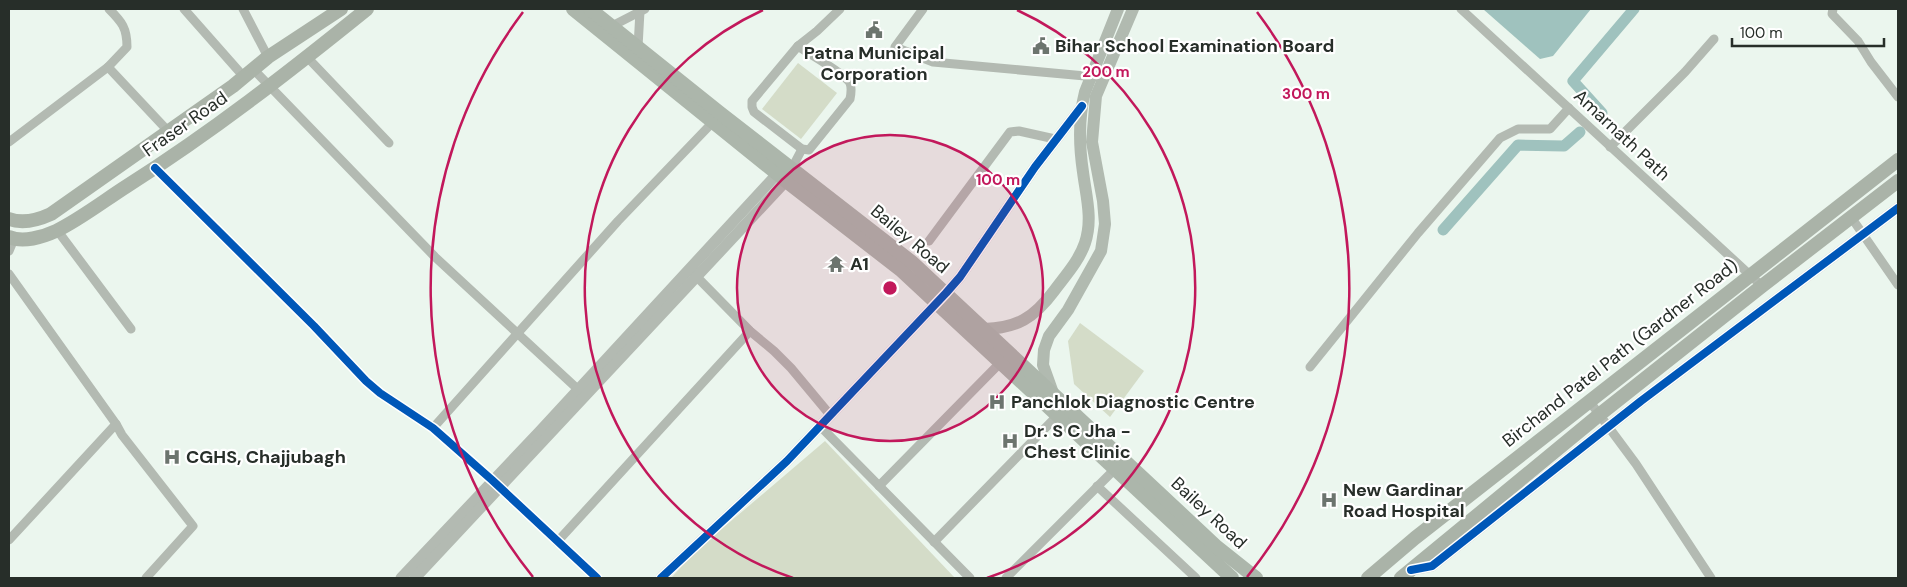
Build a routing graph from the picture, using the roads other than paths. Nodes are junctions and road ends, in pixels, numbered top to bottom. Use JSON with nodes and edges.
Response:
{"nodes":[{"id":1,"x":109,"y":9,"type":"edge"},
{"id":2,"x":184,"y":9,"type":"edge"},
{"id":3,"x":243,"y":9,"type":"edge"},
{"id":4,"x":341,"y":9,"type":"edge"},
{"id":5,"x":367,"y":9,"type":"edge"},
{"id":6,"x":572,"y":9,"type":"edge"},
{"id":7,"x":590,"y":9,"type":"edge"},
{"id":8,"x":840,"y":9,"type":"edge"},
{"id":9,"x":923,"y":9,"type":"edge"},
{"id":10,"x":1118,"y":9,"type":"edge"},
{"id":11,"x":1133,"y":9,"type":"edge"},
{"id":12,"x":1461,"y":9,"type":"edge"},
{"id":13,"x":1833,"y":9,"type":"edge"},
{"id":14,"x":642,"y":10,"type":"edge"},
{"id":15,"x":612,"y":26,"type":"junction"},
{"id":16,"x":1714,"y":39,"type":"dead end"},
{"id":17,"x":798,"y":46,"type":"junction"},
{"id":18,"x":638,"y":47,"type":"junction"},
{"id":19,"x":268,"y":57,"type":"junction"},
{"id":20,"x":307,"y":57,"type":"junction"},
{"id":21,"x":108,"y":67,"type":"junction"},
{"id":22,"x":248,"y":73,"type":"junction"},
{"id":23,"x":1097,"y":77,"type":"junction"},
{"id":24,"x":271,"y":86,"type":"junction"},
{"id":25,"x":1898,"y":97,"type":"edge"},
{"id":26,"x":1082,"y":106,"type":"junction"},
{"id":27,"x":1569,"y":108,"type":"junction"},
{"id":28,"x":713,"y":122,"type":"junction"},
{"id":29,"x":168,"y":131,"type":"junction"},
{"id":30,"x":1055,"y":139,"type":"junction"},
{"id":31,"x":9,"y":142,"type":"edge"},
{"id":32,"x":389,"y":143,"type":"dead end"},
{"id":33,"x":1610,"y":147,"type":"junction"},
{"id":34,"x":802,"y":149,"type":"junction"},
{"id":35,"x":1898,"y":160,"type":"edge"},
{"id":36,"x":155,"y":168,"type":"junction"},
{"id":37,"x":785,"y":174,"type":"junction"},
{"id":38,"x":1898,"y":181,"type":"edge"},
{"id":39,"x":1898,"y":208,"type":"edge"},
{"id":40,"x":1852,"y":217,"type":"junction"},
{"id":41,"x":9,"y":219,"type":"edge"},
{"id":42,"x":57,"y":230,"type":"junction"},
{"id":43,"x":1864,"y":235,"type":"junction"},
{"id":44,"x":929,"y":241,"type":"dead end"},
{"id":45,"x":11,"y":242,"type":"edge"},
{"id":46,"x":693,"y":273,"type":"junction"},
{"id":47,"x":9,"y":274,"type":"edge"},
{"id":48,"x":1750,"y":275,"type":"junction"},
{"id":49,"x":1898,"y":285,"type":"edge"},
{"id":50,"x":1762,"y":286,"type":"junction"},
{"id":51,"x":942,"y":298,"type":"junction"},
{"id":52,"x":131,"y":329,"type":"dead end"},
{"id":53,"x":984,"y":329,"type":"junction"},
{"id":54,"x":750,"y":331,"type":"junction"},
{"id":55,"x":516,"y":333,"type":"junction"},
{"id":56,"x":1000,"y":363,"type":"junction"},
{"id":57,"x":1310,"y":367,"type":"dead end"},
{"id":58,"x":584,"y":390,"type":"junction"},
{"id":59,"x":1053,"y":393,"type":"junction"},
{"id":60,"x":1590,"y":402,"type":"junction"},
{"id":61,"x":1599,"y":415,"type":"junction"},
{"id":62,"x":831,"y":416,"type":"junction"},
{"id":63,"x":1057,"y":416,"type":"junction"},
{"id":64,"x":116,"y":424,"type":"junction"},
{"id":65,"x":820,"y":426,"type":"junction"},
{"id":66,"x":433,"y":428,"type":"junction"},
{"id":67,"x":1609,"y":428,"type":"junction"},
{"id":68,"x":1119,"y":465,"type":"junction"},
{"id":69,"x":496,"y":484,"type":"junction"},
{"id":70,"x":879,"y":486,"type":"junction"},
{"id":71,"x":1097,"y":486,"type":"junction"},
{"id":72,"x":9,"y":540,"type":"edge"},
{"id":73,"x":556,"y":542,"type":"junction"},
{"id":74,"x":934,"y":542,"type":"junction"},
{"id":75,"x":1406,"y":574,"type":"edge"},
{"id":76,"x":1194,"y":576,"type":"edge"},
{"id":77,"x":146,"y":578,"type":"edge"},
{"id":78,"x":401,"y":578,"type":"edge"},
{"id":79,"x":415,"y":578,"type":"edge"},
{"id":80,"x":597,"y":578,"type":"edge"},
{"id":81,"x":661,"y":578,"type":"edge"},
{"id":82,"x":970,"y":578,"type":"edge"},
{"id":83,"x":1006,"y":578,"type":"edge"},
{"id":84,"x":1232,"y":578,"type":"edge"},
{"id":85,"x":1256,"y":578,"type":"edge"},
{"id":86,"x":1368,"y":578,"type":"edge"},
{"id":87,"x":1711,"y":578,"type":"edge"}],
"edges":[{"from":1,"to":21,"type":"street"},
{"from":2,"to":22,"type":"street"},
{"from":3,"to":19,"type":"street"},
{"from":4,"to":19,"type":"main road","name":"Fraser Road"},
{"from":5,"to":20,"type":"main road","name":"Fraser Road"},
{"from":6,"to":28,"type":"highway","name":"Bailey Road"},
{"from":7,"to":15,"type":"highway","name":"Bailey Road"},
{"from":8,"to":17,"type":"street"},
{"from":9,"to":23,"type":"street"},
{"from":10,"to":23,"type":"main road"},
{"from":11,"to":23,"type":"main road"},
{"from":12,"to":27,"type":"street","name":"Amarnath Path"},
{"from":13,"to":25,"type":"street"},
{"from":14,"to":15,"type":"street"},
{"from":14,"to":18,"type":"street"},
{"from":15,"to":18,"type":"highway","name":"Bailey Road"},
{"from":16,"to":33,"type":"street"},
{"from":17,"to":34,"type":"street"},
{"from":17,"to":34,"type":"street"},
{"from":18,"to":37,"type":"highway","name":"Bailey Road"},
{"from":19,"to":22,"type":"main road","name":"Fraser Road"},
{"from":20,"to":24,"type":"main road","name":"Fraser Road"},
{"from":20,"to":32,"type":"street"},
{"from":21,"to":29,"type":"street"},
{"from":21,"to":31,"type":"street"},
{"from":22,"to":24,"type":"street"},
{"from":22,"to":29,"type":"main road","name":"Fraser Road"},
{"from":23,"to":26,"type":"main road"},
{"from":23,"to":59,"type":"main road"},
{"from":24,"to":36,"type":"main road","name":"Fraser Road"},
{"from":24,"to":55,"type":"street"},
{"from":26,"to":30,"type":"street"},
{"from":26,"to":53,"type":"main road"},
{"from":27,"to":33,"type":"street","name":"Amarnath Path"},
{"from":27,"to":57,"type":"street"},
{"from":28,"to":37,"type":"highway","name":"Bailey Road"},
{"from":28,"to":55,"type":"street"},
{"from":29,"to":41,"type":"main road","name":"Fraser Road"},
{"from":30,"to":44,"type":"street"},
{"from":30,"to":51,"type":"street"},
{"from":33,"to":48,"type":"street","name":"Amarnath Path"},
{"from":34,"to":37,"type":"street"},
{"from":35,"to":48,"type":"main road","name":"Birchand Patel Path (Gardner Road)"},
{"from":36,"to":42,"type":"main road","name":"Fraser Road"},
{"from":36,"to":66,"type":"street"},
{"from":37,"to":46,"type":"street"},
{"from":37,"to":51,"type":"highway","name":"Bailey Road"},
{"from":38,"to":40,"type":"main road","name":"Birchand Patel Path (Gardner Road)"},
{"from":39,"to":43,"type":"street"},
{"from":40,"to":43,"type":"street"},
{"from":40,"to":50,"type":"main road","name":"Birchand Patel Path (Gardner Road)"},
{"from":42,"to":45,"type":"main road","name":"Fraser Road"},
{"from":42,"to":52,"type":"street"},
{"from":43,"to":49,"type":"street"},
{"from":43,"to":67,"type":"street"},
{"from":46,"to":54,"type":"street"},
{"from":46,"to":58,"type":"street"},
{"from":47,"to":64,"type":"street"},
{"from":48,"to":50,"type":"street","name":"Amarnath Path"},
{"from":48,"to":60,"type":"main road","name":"Birchand Patel Path (Gardner Road)"},
{"from":50,"to":61,"type":"main road","name":"Birchand Patel Path (Gardner Road)"},
{"from":51,"to":53,"type":"highway","name":"Bailey Road"},
{"from":51,"to":56,"type":"highway","name":"Bailey Road"},
{"from":51,"to":62,"type":"street"},
{"from":53,"to":59,"type":"highway","name":"Bailey Road"},
{"from":54,"to":62,"type":"street"},
{"from":54,"to":73,"type":"street"},
{"from":55,"to":58,"type":"street"},
{"from":55,"to":66,"type":"street"},
{"from":56,"to":63,"type":"highway","name":"Bailey Road"},
{"from":56,"to":70,"type":"street"},
{"from":58,"to":69,"type":"street"},
{"from":59,"to":68,"type":"highway","name":"Bailey Road"},
{"from":60,"to":61,"type":"street"},
{"from":60,"to":86,"type":"main road","name":"Birchand Patel Path (Gardner Road)"},
{"from":61,"to":67,"type":"street"},
{"from":61,"to":75,"type":"main road","name":"Birchand Patel Path (Gardner Road)"},
{"from":62,"to":65,"type":"street"},
{"from":63,"to":68,"type":"highway","name":"Bailey Road"},
{"from":63,"to":74,"type":"street"},
{"from":64,"to":72,"type":"street"},
{"from":64,"to":77,"type":"street"},
{"from":65,"to":70,"type":"street"},
{"from":65,"to":81,"type":"street"},
{"from":66,"to":69,"type":"street"},
{"from":67,"to":75,"type":"street"},
{"from":67,"to":87,"type":"street"},
{"from":68,"to":71,"type":"street"},
{"from":68,"to":84,"type":"highway","name":"Bailey Road"},
{"from":68,"to":85,"type":"highway","name":"Bailey Road"},
{"from":69,"to":73,"type":"street"},
{"from":69,"to":78,"type":"street"},
{"from":69,"to":79,"type":"street"},
{"from":70,"to":74,"type":"street"},
{"from":71,"to":76,"type":"street"},
{"from":71,"to":83,"type":"street"},
{"from":73,"to":80,"type":"street"},
{"from":74,"to":82,"type":"street"}]}
